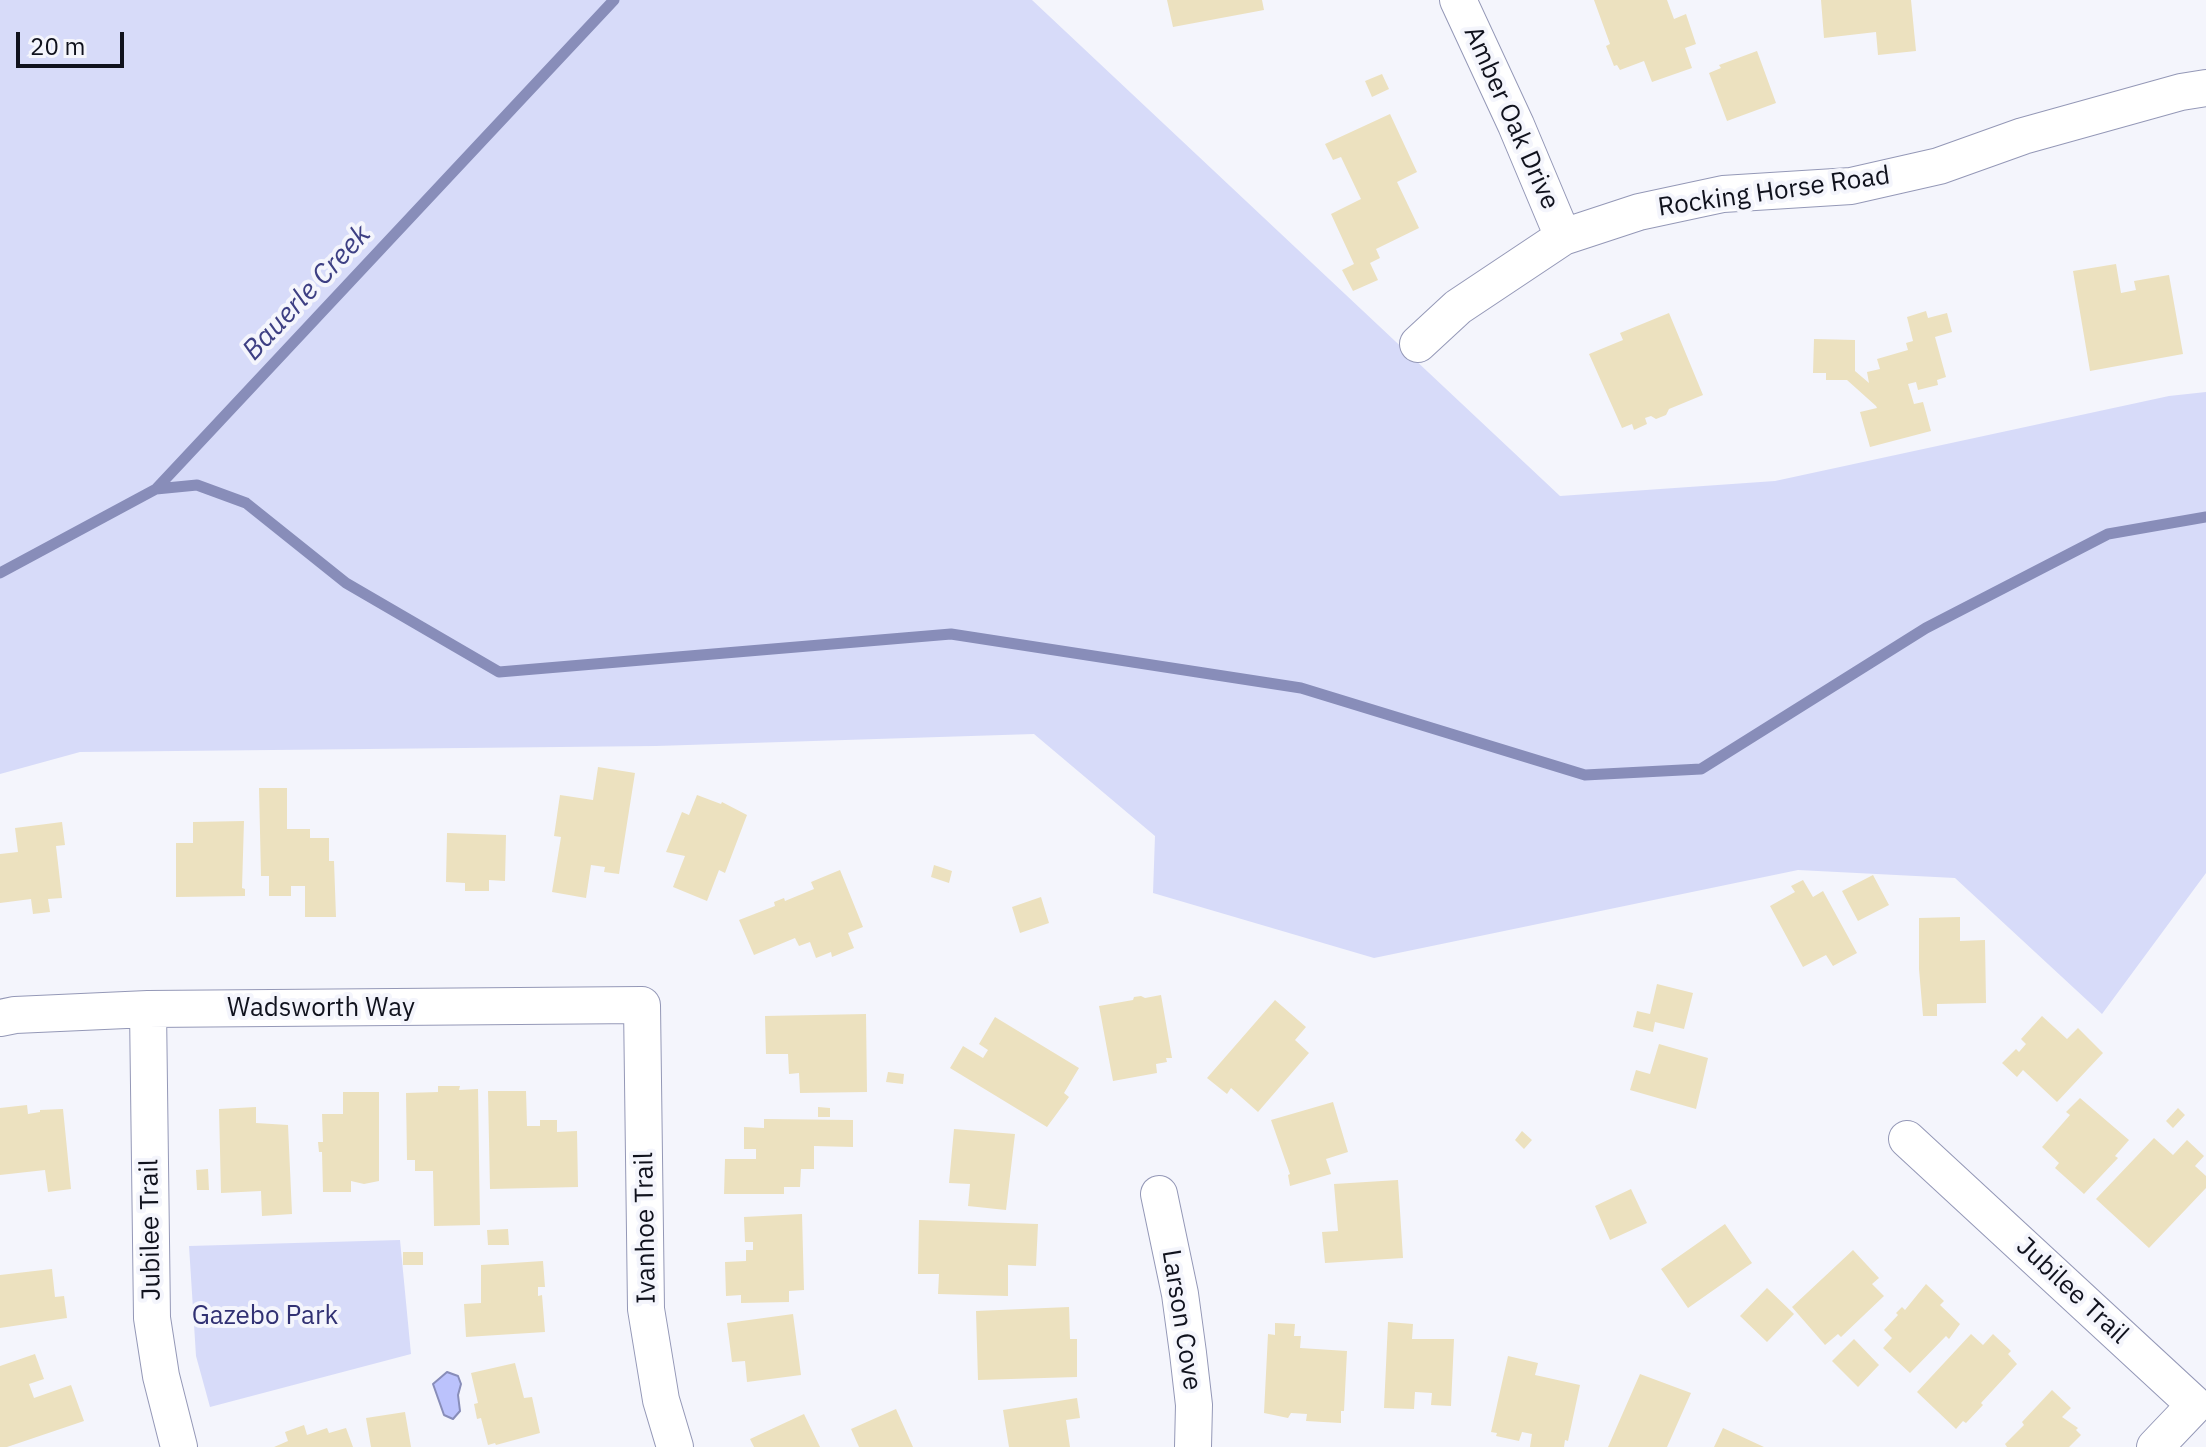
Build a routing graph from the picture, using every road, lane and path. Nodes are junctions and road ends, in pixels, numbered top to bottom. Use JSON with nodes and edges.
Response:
{"nodes":[{"id":1,"x":1458,"y":0,"type":"edge"},
{"id":2,"x":2206,"y":88,"type":"edge"},
{"id":3,"x":1563,"y":237,"type":"junction"},
{"id":4,"x":1418,"y":344,"type":"dead end"},
{"id":5,"x":642,"y":1005,"type":"joint"},
{"id":6,"x":148,"y":1009,"type":"junction"},
{"id":7,"x":0,"y":1018,"type":"edge"},
{"id":8,"x":1907,"y":1139,"type":"dead end"},
{"id":9,"x":1159,"y":1194,"type":"dead end"},
{"id":10,"x":179,"y":1447,"type":"edge"},
{"id":11,"x":675,"y":1447,"type":"edge"},
{"id":12,"x":1193,"y":1447,"type":"edge"},
{"id":13,"x":2155,"y":1447,"type":"edge"}],
"edges":[{"from":1,"to":3,"type":"street","name":"Amber Oak Drive"},
{"from":2,"to":3,"type":"street","name":"Rocking Horse Road"},
{"from":3,"to":4,"type":"street","name":"Rocking Horse Road"},
{"from":5,"to":6,"type":"street","name":"Wadsworth Way"},
{"from":5,"to":11,"type":"street","name":"Ivanhoe Trail"},
{"from":6,"to":7,"type":"street","name":"Wadsworth Way"},
{"from":6,"to":10,"type":"street","name":"Jubilee Trail"},
{"from":8,"to":13,"type":"street","name":"Jubilee Trail"},
{"from":9,"to":12,"type":"street","name":"Larson Cove"}]}
